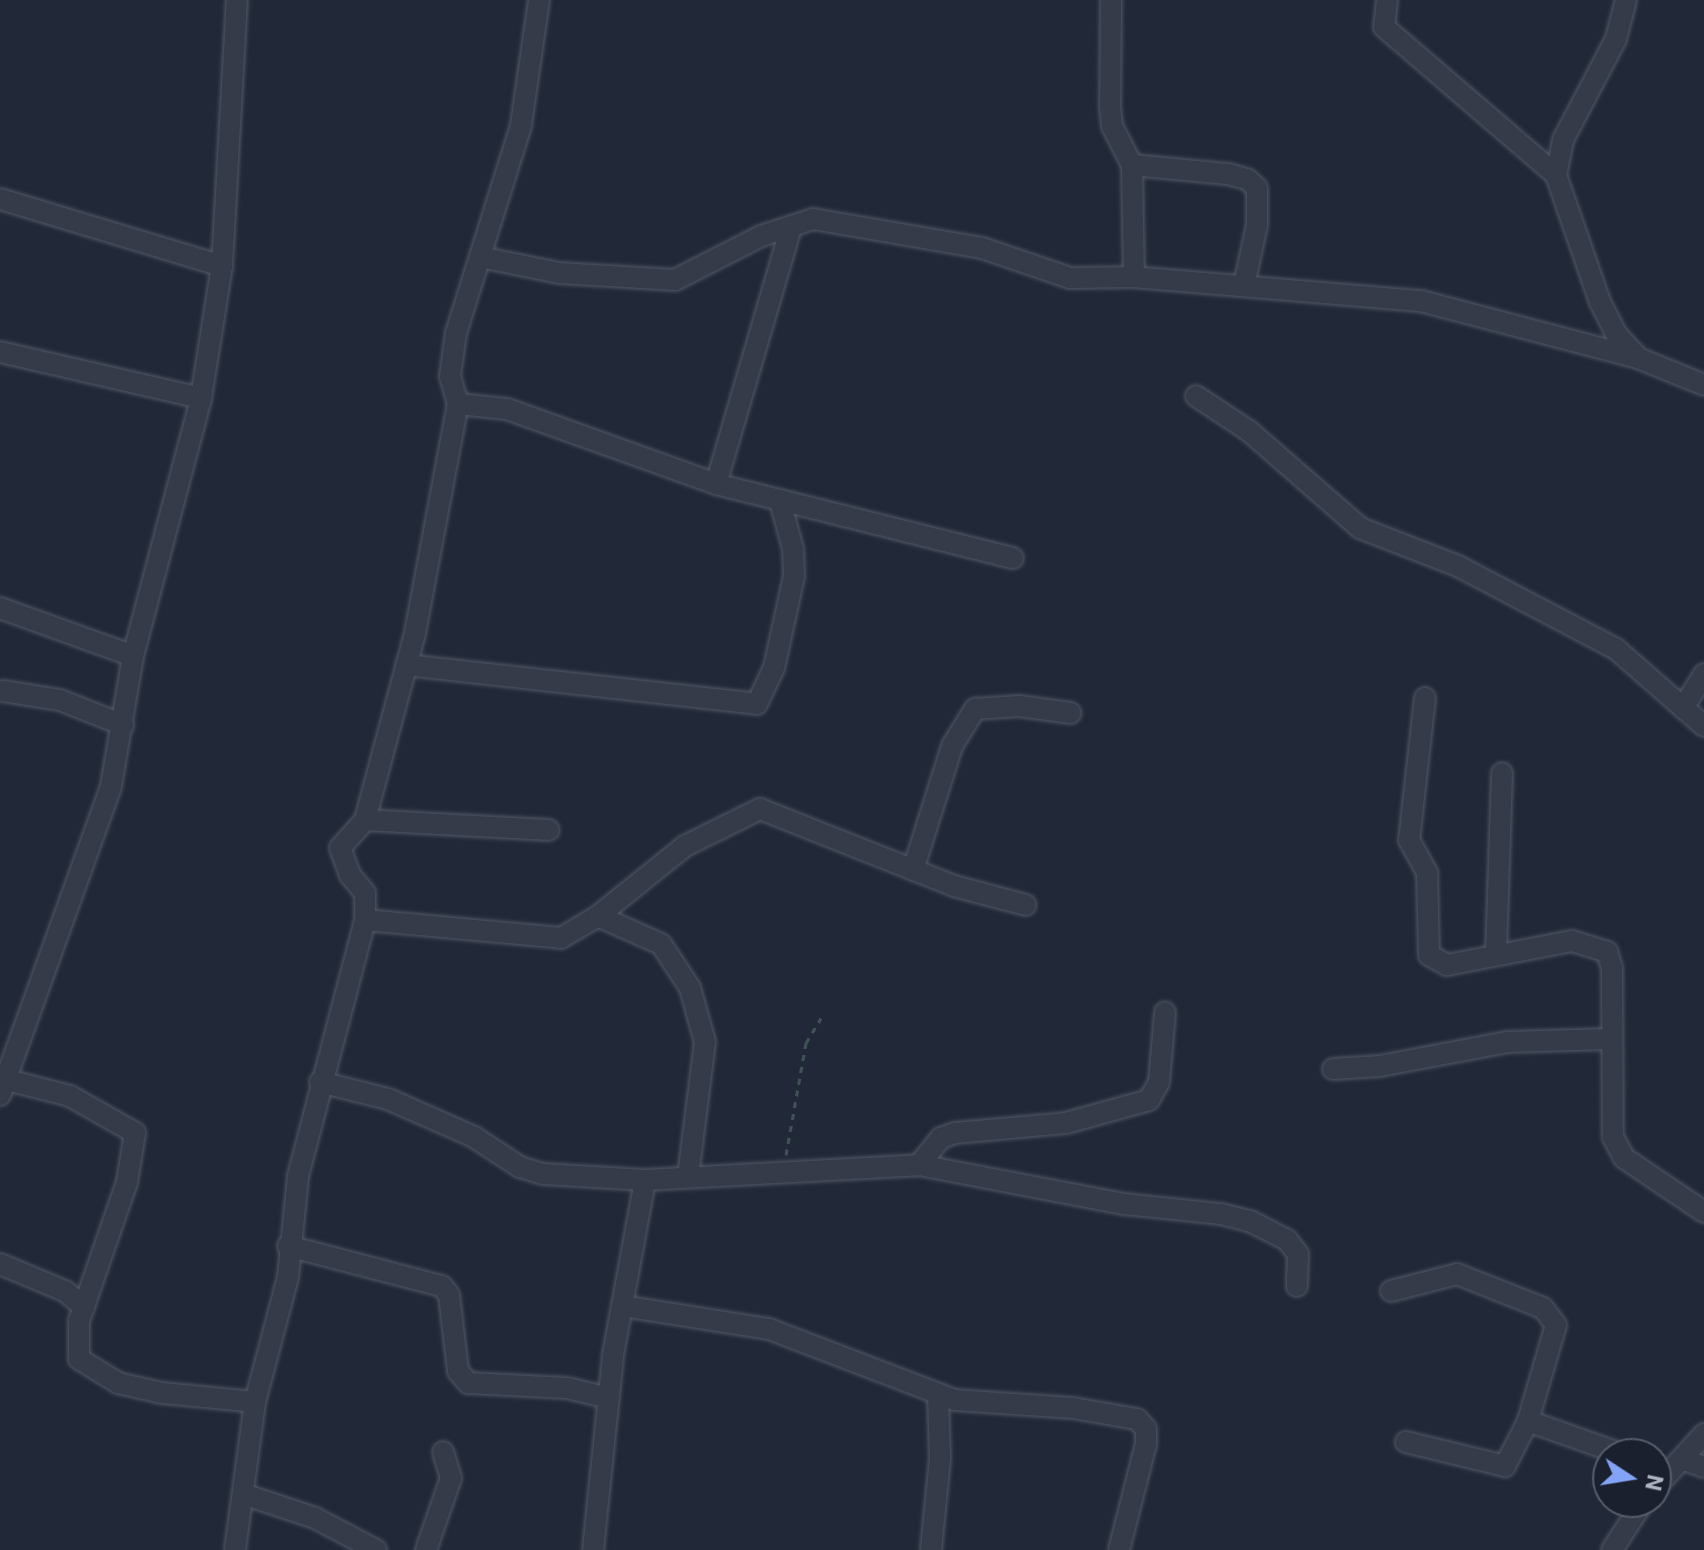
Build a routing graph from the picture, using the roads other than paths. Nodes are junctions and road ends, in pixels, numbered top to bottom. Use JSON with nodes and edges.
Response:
{"nodes":[{"id":1,"x":237,"y":0,"type":"edge"},
{"id":2,"x":539,"y":0,"type":"edge"},
{"id":3,"x":1111,"y":0,"type":"edge"},
{"id":4,"x":1387,"y":0,"type":"edge"},
{"id":5,"x":1626,"y":0,"type":"edge"},
{"id":6,"x":1132,"y":165,"type":"junction"},
{"id":7,"x":1556,"y":175,"type":"junction"},
{"id":8,"x":0,"y":199,"type":"edge"},
{"id":9,"x":791,"y":227,"type":"junction"},
{"id":10,"x":480,"y":257,"type":"junction"},
{"id":11,"x":222,"y":266,"type":"junction"},
{"id":12,"x":1134,"y":277,"type":"junction"},
{"id":13,"x":1244,"y":285,"type":"junction"},
{"id":14,"x":0,"y":352,"type":"edge"},
{"id":15,"x":1638,"y":358,"type":"junction"},
{"id":16,"x":1704,"y":385,"type":"edge"},
{"id":17,"x":1196,"y":396,"type":"dead end"},
{"id":18,"x":201,"y":398,"type":"junction"},
{"id":19,"x":458,"y":404,"type":"junction"},
{"id":20,"x":716,"y":484,"type":"junction"},
{"id":21,"x":780,"y":501,"type":"junction"},
{"id":22,"x":1013,"y":558,"type":"dead end"},
{"id":23,"x":0,"y":608,"type":"edge"},
{"id":24,"x":133,"y":656,"type":"junction"},
{"id":25,"x":406,"y":665,"type":"junction"},
{"id":26,"x":1704,"y":674,"type":"edge"},
{"id":27,"x":3,"y":691,"type":"dead end"},
{"id":28,"x":1425,"y":698,"type":"dead end"},
{"id":29,"x":1683,"y":708,"type":"junction"},
{"id":30,"x":1071,"y":713,"type":"dead end"},
{"id":31,"x":123,"y":725,"type":"junction"},
{"id":32,"x":1704,"y":726,"type":"edge"},
{"id":33,"x":1502,"y":773,"type":"dead end"},
{"id":34,"x":365,"y":820,"type":"junction"},
{"id":35,"x":549,"y":830,"type":"dead end"},
{"id":36,"x":913,"y":870,"type":"junction"},
{"id":37,"x":1026,"y":905,"type":"dead end"},
{"id":38,"x":598,"y":916,"type":"junction"},
{"id":39,"x":365,"y":920,"type":"junction"},
{"id":40,"x":1496,"y":954,"type":"junction"},
{"id":41,"x":1165,"y":1012,"type":"dead end"},
{"id":42,"x":1609,"y":1039,"type":"junction"},
{"id":43,"x":1333,"y":1069,"type":"dead end"},
{"id":44,"x":320,"y":1082,"type":"junction"},
{"id":45,"x":1,"y":1087,"type":"edge"},
{"id":46,"x":919,"y":1165,"type":"junction"},
{"id":47,"x":688,"y":1177,"type":"junction"},
{"id":48,"x":645,"y":1180,"type":"junction"},
{"id":49,"x":1704,"y":1212,"type":"edge"},
{"id":50,"x":288,"y":1246,"type":"junction"},
{"id":51,"x":0,"y":1264,"type":"edge"},
{"id":52,"x":1297,"y":1286,"type":"dead end"},
{"id":53,"x":1391,"y":1291,"type":"dead end"},
{"id":54,"x":622,"y":1306,"type":"junction"},
{"id":55,"x":84,"y":1307,"type":"junction"},
{"id":56,"x":938,"y":1396,"type":"junction"},
{"id":57,"x":609,"y":1398,"type":"junction"},
{"id":58,"x":255,"y":1402,"type":"junction"},
{"id":59,"x":1528,"y":1421,"type":"junction"},
{"id":60,"x":1704,"y":1434,"type":"edge"},
{"id":61,"x":1406,"y":1442,"type":"dead end"},
{"id":62,"x":1592,"y":1444,"type":"edge"},
{"id":63,"x":443,"y":1452,"type":"dead end"},
{"id":64,"x":1672,"y":1463,"type":"edge"},
{"id":65,"x":1672,"y":1466,"type":"edge"},
{"id":66,"x":1704,"y":1467,"type":"edge"},
{"id":67,"x":243,"y":1494,"type":"junction"},
{"id":68,"x":1633,"y":1518,"type":"edge"},
{"id":69,"x":235,"y":1550,"type":"edge"},
{"id":70,"x":376,"y":1550,"type":"edge"},
{"id":71,"x":426,"y":1550,"type":"edge"},
{"id":72,"x":593,"y":1550,"type":"edge"},
{"id":73,"x":931,"y":1550,"type":"edge"},
{"id":74,"x":1119,"y":1550,"type":"edge"},
{"id":75,"x":1612,"y":1550,"type":"edge"}],
"edges":[{"from":1,"to":11,"type":"street"},
{"from":2,"to":10,"type":"street"},
{"from":3,"to":6,"type":"street"},
{"from":4,"to":7,"type":"street"},
{"from":5,"to":7,"type":"street"},
{"from":6,"to":12,"type":"street"},
{"from":6,"to":13,"type":"street"},
{"from":7,"to":15,"type":"street"},
{"from":8,"to":11,"type":"street"},
{"from":9,"to":10,"type":"street"},
{"from":9,"to":12,"type":"street"},
{"from":9,"to":20,"type":"street"},
{"from":10,"to":19,"type":"street"},
{"from":11,"to":18,"type":"street"},
{"from":12,"to":13,"type":"street"},
{"from":13,"to":15,"type":"street"},
{"from":14,"to":18,"type":"street"},
{"from":15,"to":16,"type":"street"},
{"from":17,"to":29,"type":"street"},
{"from":18,"to":24,"type":"street"},
{"from":19,"to":20,"type":"street"},
{"from":19,"to":25,"type":"street"},
{"from":20,"to":21,"type":"street"},
{"from":21,"to":22,"type":"street"},
{"from":21,"to":25,"type":"street"},
{"from":23,"to":24,"type":"street"},
{"from":24,"to":31,"type":"street"},
{"from":25,"to":34,"type":"street"},
{"from":26,"to":29,"type":"street"},
{"from":27,"to":31,"type":"street"},
{"from":28,"to":40,"type":"street"},
{"from":29,"to":32,"type":"street"},
{"from":30,"to":36,"type":"street"},
{"from":31,"to":45,"type":"street"},
{"from":33,"to":40,"type":"street"},
{"from":34,"to":35,"type":"street"},
{"from":34,"to":39,"type":"street"},
{"from":36,"to":37,"type":"street"},
{"from":36,"to":38,"type":"street"},
{"from":38,"to":39,"type":"street"},
{"from":38,"to":47,"type":"street"},
{"from":39,"to":44,"type":"street"},
{"from":40,"to":42,"type":"street"},
{"from":41,"to":46,"type":"street"},
{"from":42,"to":43,"type":"street"},
{"from":42,"to":49,"type":"street"},
{"from":44,"to":48,"type":"street"},
{"from":44,"to":50,"type":"street"},
{"from":45,"to":55,"type":"street"},
{"from":46,"to":47,"type":"street"},
{"from":46,"to":52,"type":"street"},
{"from":47,"to":48,"type":"street"},
{"from":48,"to":54,"type":"street"},
{"from":50,"to":57,"type":"street"},
{"from":50,"to":58,"type":"street"},
{"from":51,"to":55,"type":"street"},
{"from":53,"to":59,"type":"street"},
{"from":54,"to":56,"type":"street"},
{"from":54,"to":57,"type":"street"},
{"from":55,"to":58,"type":"street"},
{"from":56,"to":73,"type":"street"},
{"from":56,"to":74,"type":"street"},
{"from":57,"to":72,"type":"street"},
{"from":58,"to":67,"type":"street"},
{"from":59,"to":61,"type":"street"},
{"from":59,"to":62,"type":"street"},
{"from":60,"to":64,"type":"street"},
{"from":63,"to":71,"type":"street"},
{"from":65,"to":66,"type":"street"},
{"from":67,"to":69,"type":"street"},
{"from":67,"to":70,"type":"street"},
{"from":68,"to":75,"type":"street"}]}
